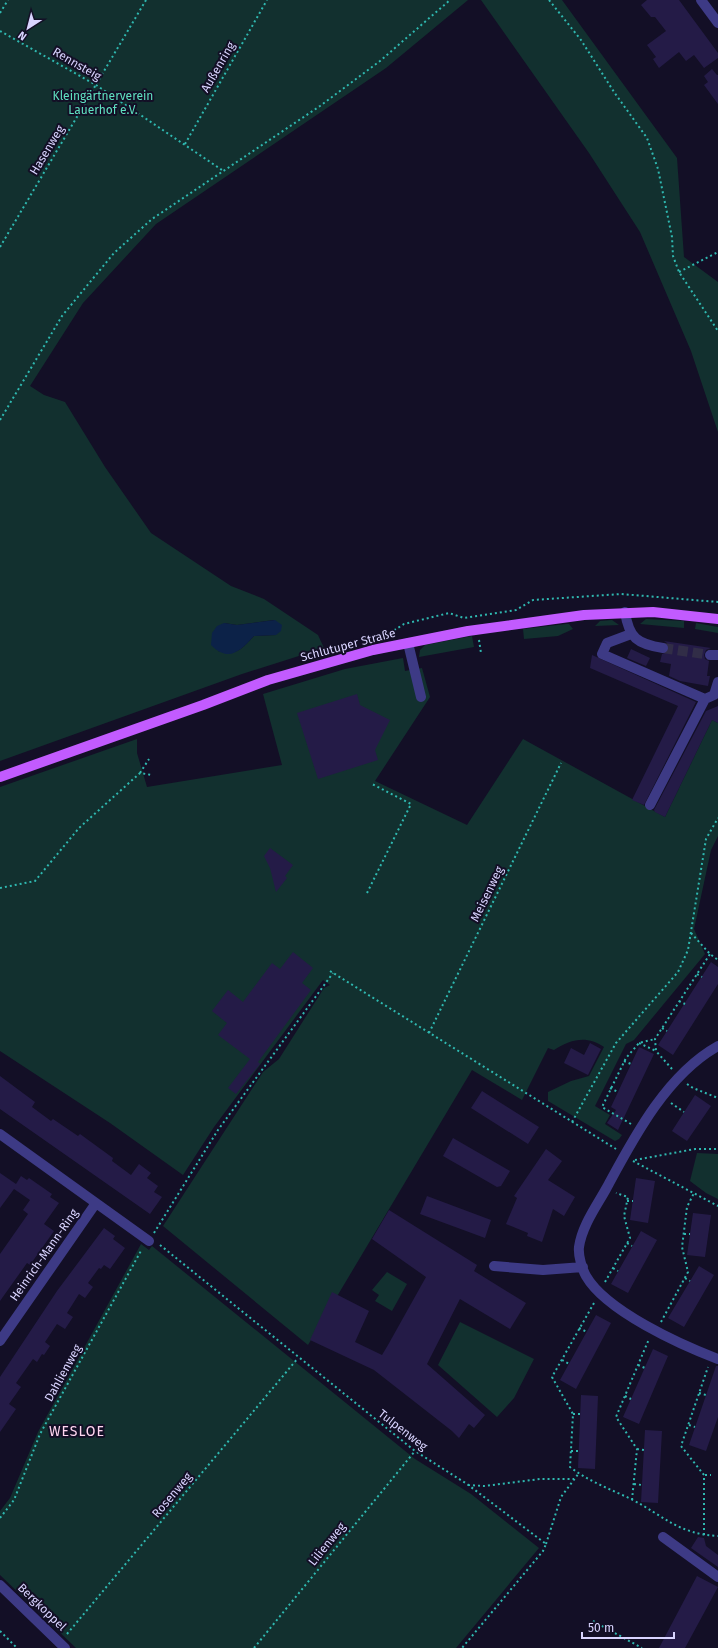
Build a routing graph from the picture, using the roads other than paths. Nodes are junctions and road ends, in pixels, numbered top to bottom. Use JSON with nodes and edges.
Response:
{"nodes":[{"id":1,"x":700,"y":0,"type":"edge"},
{"id":2,"x":718,"y":23,"type":"edge"},
{"id":3,"x":625,"y":612,"type":"junction"},
{"id":4,"x":718,"y":619,"type":"edge"},
{"id":5,"x":631,"y":634,"type":"junction"},
{"id":6,"x":408,"y":643,"type":"junction"},
{"id":7,"x":662,"y":648,"type":"tunnel mouth"},
{"id":8,"x":718,"y":682,"type":"edge"},
{"id":9,"x":421,"y":697,"type":"dead end"},
{"id":10,"x":705,"y":699,"type":"junction"},
{"id":11,"x":0,"y":776,"type":"edge"},
{"id":12,"x":650,"y":805,"type":"dead end"},
{"id":13,"x":718,"y":1046,"type":"edge"},
{"id":14,"x":0,"y":1134,"type":"edge"},
{"id":15,"x":96,"y":1203,"type":"junction"},
{"id":16,"x":149,"y":1241,"type":"road end"},
{"id":17,"x":494,"y":1266,"type":"dead end"},
{"id":18,"x":583,"y":1267,"type":"junction"},
{"id":19,"x":0,"y":1341,"type":"edge"},
{"id":20,"x":718,"y":1359,"type":"edge"},
{"id":21,"x":663,"y":1537,"type":"dead end"},
{"id":22,"x":718,"y":1577,"type":"edge"},
{"id":23,"x":0,"y":1585,"type":"edge"},
{"id":24,"x":63,"y":1645,"type":"edge"}],
"edges":[{"from":1,"to":2,"type":"street"},
{"from":3,"to":4,"type":"main road","name":"Schlutuper Straße"},
{"from":3,"to":5,"type":"street"},
{"from":3,"to":6,"type":"main road","name":"Schlutuper Straße"},
{"from":5,"to":7,"type":"street"},
{"from":5,"to":10,"type":"street"},
{"from":6,"to":9,"type":"street"},
{"from":6,"to":11,"type":"main road","name":"Schlutuper Straße"},
{"from":8,"to":10,"type":"street"},
{"from":10,"to":12,"type":"street"},
{"from":13,"to":18,"type":"street"},
{"from":14,"to":15,"type":"street","name":"Heinrich-Mann-Ring"},
{"from":15,"to":16,"type":"street","name":"Heinrich-Mann-Ring"},
{"from":15,"to":19,"type":"street","name":"Heinrich-Mann-Ring"},
{"from":17,"to":18,"type":"street"},
{"from":18,"to":20,"type":"street"},
{"from":21,"to":22,"type":"street"},
{"from":23,"to":24,"type":"street","name":"Bergkoppel"}]}
